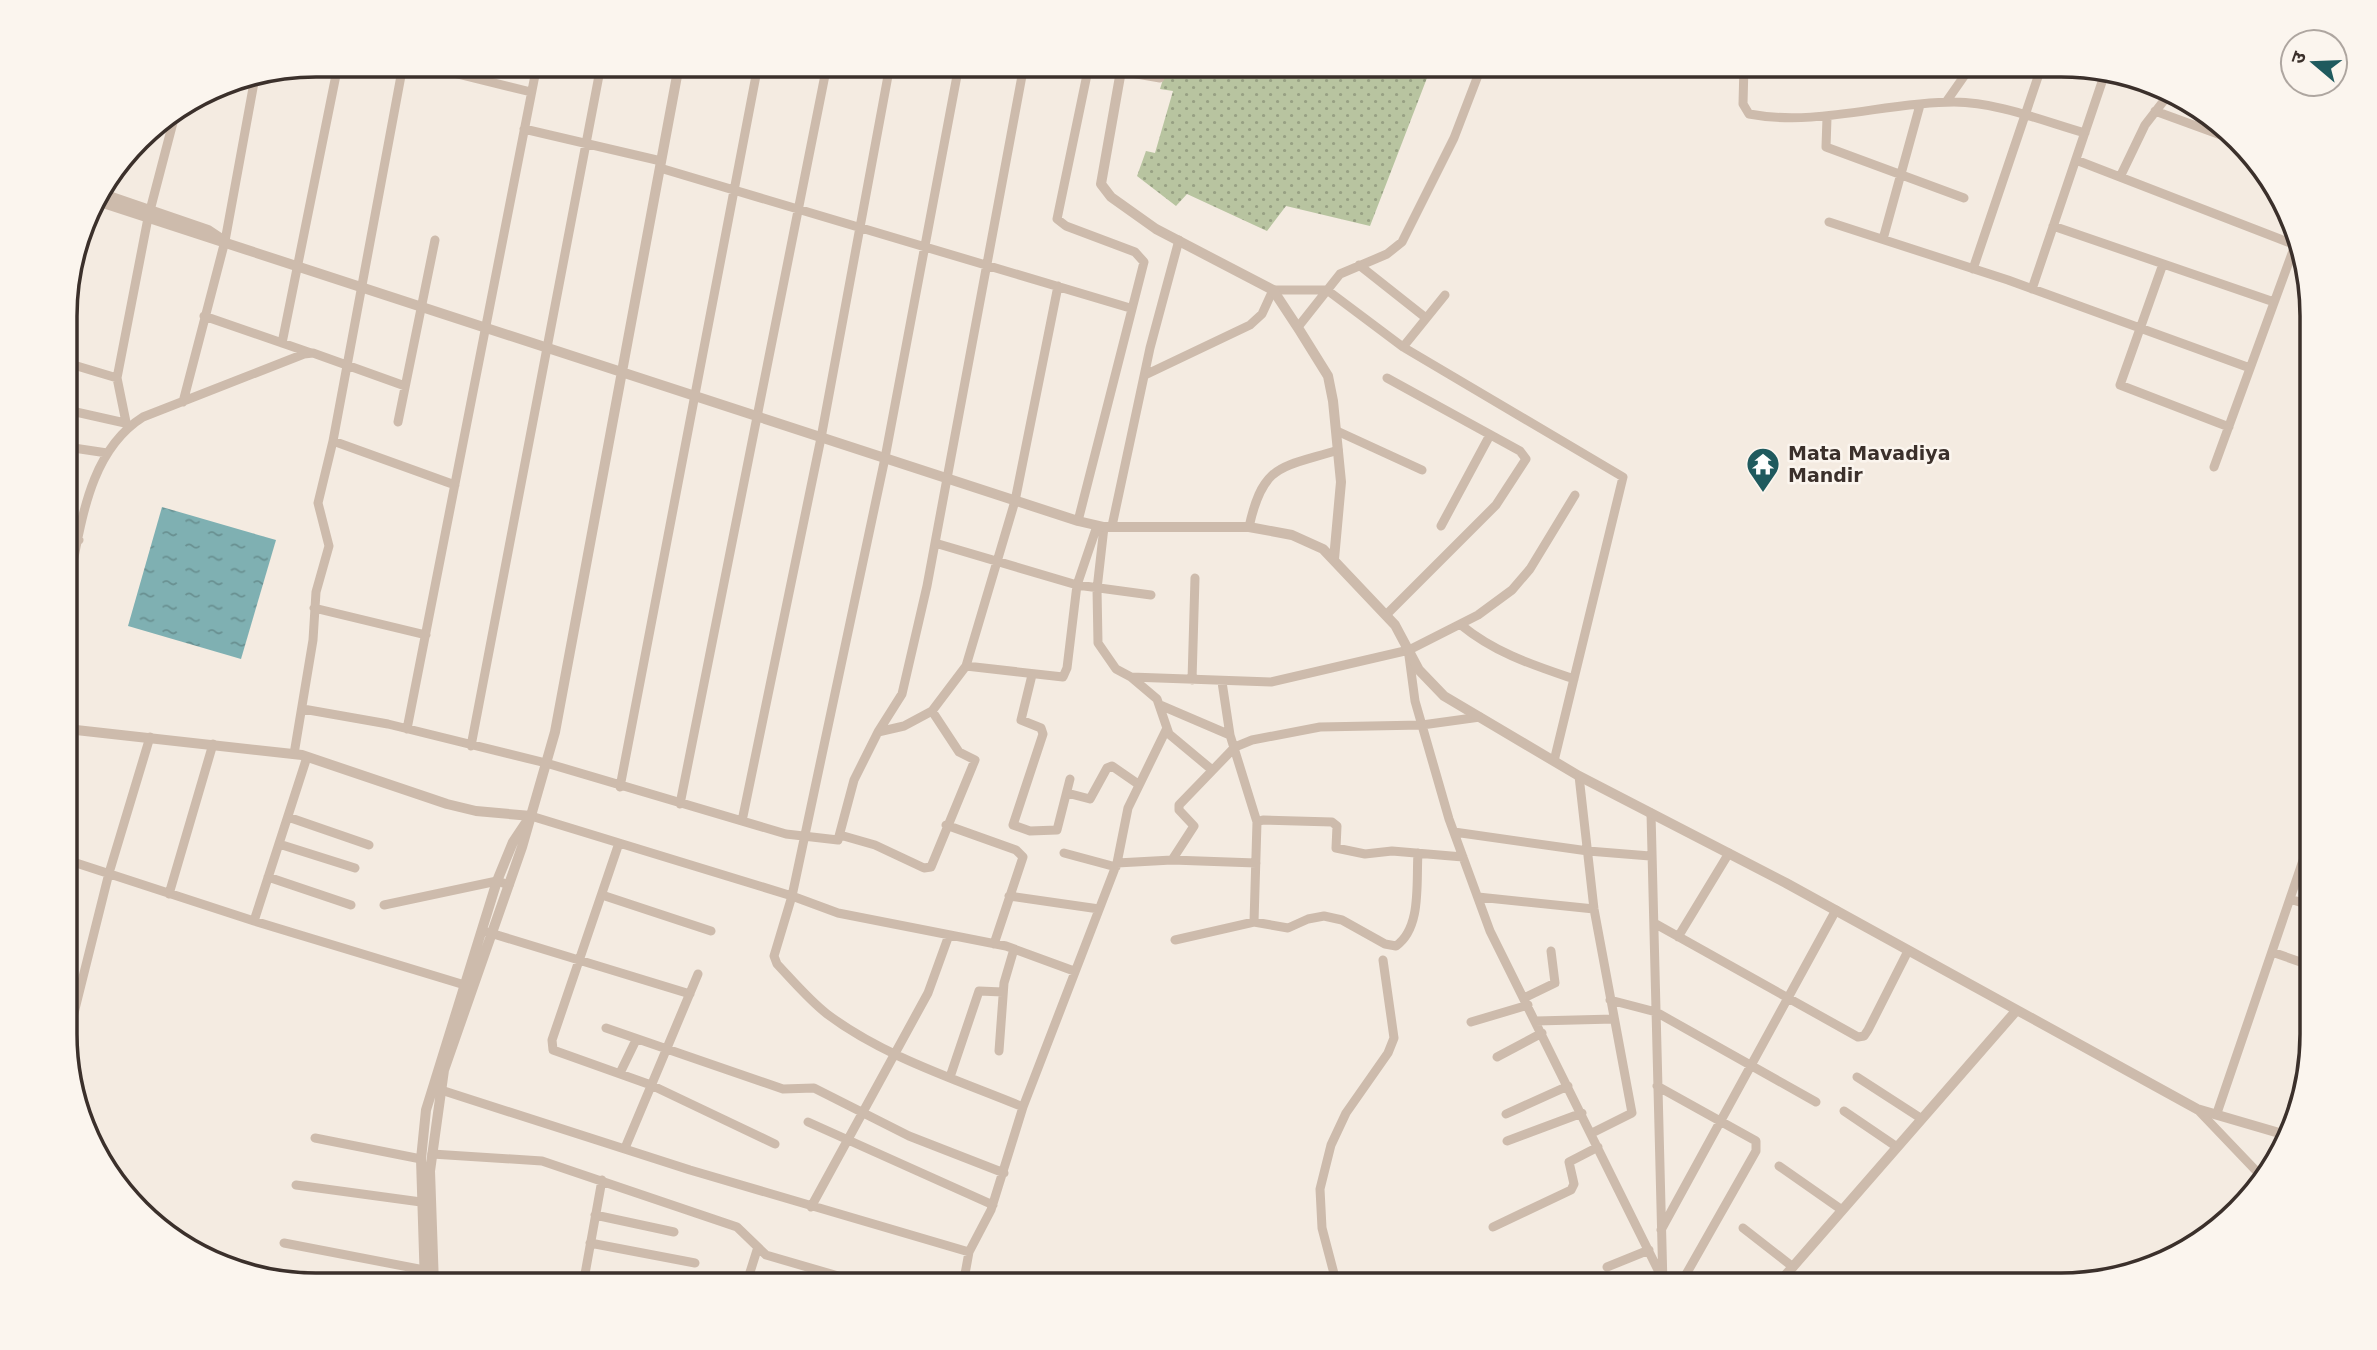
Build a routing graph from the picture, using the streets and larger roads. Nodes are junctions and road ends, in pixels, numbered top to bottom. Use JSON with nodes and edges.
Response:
{"nodes":[{"id":1,"x":336,"y":77,"type":"edge"},
{"id":2,"x":401,"y":77,"type":"edge"},
{"id":3,"x":469,"y":77,"type":"edge"},
{"id":4,"x":534,"y":77,"type":"edge"},
{"id":5,"x":599,"y":77,"type":"edge"},
{"id":6,"x":677,"y":77,"type":"edge"},
{"id":7,"x":756,"y":77,"type":"edge"},
{"id":8,"x":825,"y":77,"type":"edge"},
{"id":9,"x":888,"y":77,"type":"edge"},
{"id":10,"x":957,"y":77,"type":"edge"},
{"id":11,"x":1022,"y":77,"type":"edge"},
{"id":12,"x":1086,"y":77,"type":"edge"},
{"id":13,"x":1119,"y":77,"type":"edge"},
{"id":14,"x":1156,"y":77,"type":"edge"},
{"id":15,"x":1478,"y":77,"type":"edge"},
{"id":16,"x":1744,"y":77,"type":"edge"},
{"id":17,"x":1964,"y":77,"type":"edge"},
{"id":18,"x":2038,"y":77,"type":"edge"},
{"id":19,"x":1160,"y":78,"type":"dead end"},
{"id":20,"x":2102,"y":81,"type":"edge"},
{"id":21,"x":253,"y":85,"type":"edge"},
{"id":22,"x":531,"y":92,"type":"junction"},
{"id":23,"x":2163,"y":101,"type":"edge"},
{"id":24,"x":1946,"y":102,"type":"junction"},
{"id":25,"x":1920,"y":105,"type":"junction"},
{"id":26,"x":2155,"y":111,"type":"junction"},
{"id":27,"x":2024,"y":115,"type":"junction"},
{"id":28,"x":1827,"y":118,"type":"junction"},
{"id":29,"x":172,"y":125,"type":"edge"},
{"id":30,"x":524,"y":129,"type":"junction"},
{"id":31,"x":2213,"y":132,"type":"edge"},
{"id":32,"x":2085,"y":134,"type":"junction"},
{"id":33,"x":585,"y":143,"type":"junction"},
{"id":34,"x":2076,"y":160,"type":"junction"},
{"id":35,"x":661,"y":165,"type":"junction"},
{"id":36,"x":1902,"y":175,"type":"junction"},
{"id":37,"x":2120,"y":177,"type":"junction"},
{"id":38,"x":734,"y":191,"type":"junction"},
{"id":39,"x":109,"y":197,"type":"edge"},
{"id":40,"x":1964,"y":198,"type":"dead end"},
{"id":41,"x":106,"y":203,"type":"edge"},
{"id":42,"x":799,"y":209,"type":"junction"},
{"id":43,"x":150,"y":214,"type":"junction"},
{"id":44,"x":1829,"y":222,"type":"dead end"},
{"id":45,"x":860,"y":226,"type":"junction"},
{"id":46,"x":2053,"y":226,"type":"junction"},
{"id":47,"x":1883,"y":239,"type":"junction"},
{"id":48,"x":223,"y":240,"type":"junction"},
{"id":49,"x":435,"y":240,"type":"dead end"},
{"id":50,"x":1179,"y":240,"type":"junction"},
{"id":51,"x":2288,"y":244,"type":"edge"},
{"id":52,"x":925,"y":245,"type":"junction"},
{"id":53,"x":2291,"y":254,"type":"edge"},
{"id":54,"x":987,"y":264,"type":"junction"},
{"id":55,"x":2163,"y":264,"type":"junction"},
{"id":56,"x":300,"y":265,"type":"junction"},
{"id":57,"x":1359,"y":265,"type":"junction"},
{"id":58,"x":1973,"y":269,"type":"junction"},
{"id":59,"x":359,"y":286,"type":"junction"},
{"id":60,"x":1058,"y":286,"type":"junction"},
{"id":61,"x":2032,"y":289,"type":"junction"},
{"id":62,"x":1273,"y":290,"type":"junction"},
{"id":63,"x":1327,"y":290,"type":"junction"},
{"id":64,"x":1445,"y":295,"type":"dead end"},
{"id":65,"x":2274,"y":302,"type":"junction"},
{"id":66,"x":422,"y":307,"type":"junction"},
{"id":67,"x":1130,"y":308,"type":"junction"},
{"id":68,"x":204,"y":316,"type":"junction"},
{"id":69,"x":1426,"y":318,"type":"junction"},
{"id":70,"x":1298,"y":327,"type":"junction"},
{"id":71,"x":487,"y":328,"type":"junction"},
{"id":72,"x":2140,"y":328,"type":"junction"},
{"id":73,"x":282,"y":343,"type":"junction"},
{"id":74,"x":1403,"y":347,"type":"junction"},
{"id":75,"x":549,"y":349,"type":"junction"},
{"id":76,"x":313,"y":354,"type":"junction"},
{"id":77,"x":346,"y":365,"type":"junction"},
{"id":78,"x":77,"y":366,"type":"edge"},
{"id":79,"x":2250,"y":368,"type":"junction"},
{"id":80,"x":622,"y":373,"type":"junction"},
{"id":81,"x":1144,"y":376,"type":"junction"},
{"id":82,"x":117,"y":378,"type":"junction"},
{"id":83,"x":1387,"y":378,"type":"dead end"},
{"id":84,"x":405,"y":386,"type":"junction"},
{"id":85,"x":695,"y":397,"type":"junction"},
{"id":86,"x":183,"y":402,"type":"junction"},
{"id":87,"x":77,"y":413,"type":"edge"},
{"id":88,"x":758,"y":417,"type":"junction"},
{"id":89,"x":398,"y":422,"type":"dead end"},
{"id":90,"x":126,"y":425,"type":"junction"},
{"id":91,"x":2229,"y":427,"type":"junction"},
{"id":92,"x":1337,"y":431,"type":"junction"},
{"id":93,"x":1490,"y":435,"type":"junction"},
{"id":94,"x":821,"y":438,"type":"junction"},
{"id":95,"x":333,"y":441,"type":"junction"},
{"id":96,"x":77,"y":448,"type":"edge"},
{"id":97,"x":1338,"y":450,"type":"junction"},
{"id":98,"x":107,"y":453,"type":"junction"},
{"id":99,"x":884,"y":458,"type":"junction"},
{"id":100,"x":2214,"y":467,"type":"dead end"},
{"id":101,"x":1422,"y":470,"type":"dead end"},
{"id":102,"x":946,"y":478,"type":"junction"},
{"id":103,"x":455,"y":485,"type":"junction"},
{"id":104,"x":1576,"y":495,"type":"dead end"},
{"id":105,"x":1015,"y":500,"type":"junction"},
{"id":106,"x":1078,"y":521,"type":"junction"},
{"id":107,"x":1104,"y":526,"type":"junction"},
{"id":108,"x":1441,"y":526,"type":"dead end"},
{"id":109,"x":1248,"y":527,"type":"junction"},
{"id":110,"x":77,"y":536,"type":"edge"},
{"id":111,"x":935,"y":543,"type":"junction"},
{"id":112,"x":996,"y":559,"type":"junction"},
{"id":113,"x":1334,"y":559,"type":"junction"},
{"id":114,"x":1195,"y":578,"type":"dead end"},
{"id":115,"x":1077,"y":585,"type":"junction"},
{"id":116,"x":1097,"y":589,"type":"junction"},
{"id":117,"x":1151,"y":595,"type":"dead end"},
{"id":118,"x":314,"y":608,"type":"junction"},
{"id":119,"x":1386,"y":615,"type":"junction"},
{"id":120,"x":1461,"y":625,"type":"junction"},
{"id":121,"x":426,"y":635,"type":"junction"},
{"id":122,"x":1409,"y":650,"type":"junction"},
{"id":123,"x":966,"y":666,"type":"junction"},
{"id":124,"x":1032,"y":675,"type":"junction"},
{"id":125,"x":1131,"y":677,"type":"junction"},
{"id":126,"x":1574,"y":679,"type":"junction"},
{"id":127,"x":1192,"y":680,"type":"junction"},
{"id":128,"x":1222,"y":682,"type":"junction"},
{"id":129,"x":1160,"y":705,"type":"junction"},
{"id":130,"x":303,"y":709,"type":"junction"},
{"id":131,"x":932,"y":711,"type":"junction"},
{"id":132,"x":1480,"y":717,"type":"junction"},
{"id":133,"x":1422,"y":725,"type":"junction"},
{"id":134,"x":407,"y":729,"type":"junction"},
{"id":135,"x":1167,"y":729,"type":"junction"},
{"id":136,"x":77,"y":730,"type":"edge"},
{"id":137,"x":878,"y":732,"type":"junction"},
{"id":138,"x":1230,"y":735,"type":"junction"},
{"id":139,"x":150,"y":737,"type":"junction"},
{"id":140,"x":213,"y":744,"type":"junction"},
{"id":141,"x":471,"y":746,"type":"junction"},
{"id":142,"x":1235,"y":747,"type":"junction"},
{"id":143,"x":295,"y":754,"type":"junction"},
{"id":144,"x":307,"y":757,"type":"junction"},
{"id":145,"x":1554,"y":761,"type":"junction"},
{"id":146,"x":546,"y":763,"type":"junction"},
{"id":147,"x":1211,"y":769,"type":"junction"},
{"id":148,"x":1579,"y":776,"type":"junction"},
{"id":149,"x":1070,"y":779,"type":"dead end"},
{"id":150,"x":1138,"y":784,"type":"junction"},
{"id":151,"x":620,"y":787,"type":"junction"},
{"id":152,"x":1068,"y":793,"type":"junction"},
{"id":153,"x":680,"y":804,"type":"junction"},
{"id":154,"x":1651,"y":813,"type":"junction"},
{"id":155,"x":531,"y":816,"type":"junction"},
{"id":156,"x":288,"y":817,"type":"junction"},
{"id":157,"x":742,"y":821,"type":"junction"},
{"id":158,"x":1257,"y":822,"type":"junction"},
{"id":159,"x":946,"y":825,"type":"junction"},
{"id":160,"x":1454,"y":832,"type":"junction"},
{"id":161,"x":840,"y":835,"type":"junction"},
{"id":162,"x":805,"y":837,"type":"junction"},
{"id":163,"x":619,"y":843,"type":"junction"},
{"id":164,"x":279,"y":844,"type":"junction"},
{"id":165,"x":369,"y":845,"type":"dead end"},
{"id":166,"x":1588,"y":851,"type":"junction"},
{"id":167,"x":1064,"y":853,"type":"dead end"},
{"id":168,"x":1418,"y":853,"type":"junction"},
{"id":169,"x":1729,"y":853,"type":"junction"},
{"id":170,"x":1650,"y":856,"type":"junction"},
{"id":171,"x":1463,"y":857,"type":"junction"},
{"id":172,"x":1172,"y":860,"type":"junction"},
{"id":173,"x":77,"y":863,"type":"edge"},
{"id":174,"x":1256,"y":863,"type":"junction"},
{"id":175,"x":1116,"y":865,"type":"junction"},
{"id":176,"x":355,"y":869,"type":"dead end"},
{"id":177,"x":2299,"y":872,"type":"edge"},
{"id":178,"x":108,"y":873,"type":"junction"},
{"id":179,"x":268,"y":877,"type":"junction"},
{"id":180,"x":497,"y":881,"type":"junction"},
{"id":181,"x":509,"y":886,"type":"junction"},
{"id":182,"x":169,"y":894,"type":"junction"},
{"id":183,"x":601,"y":895,"type":"junction"},
{"id":184,"x":792,"y":896,"type":"junction"},
{"id":185,"x":1009,"y":896,"type":"junction"},
{"id":186,"x":1478,"y":897,"type":"junction"},
{"id":187,"x":2290,"y":899,"type":"junction"},
{"id":188,"x":2299,"y":902,"type":"edge"},
{"id":189,"x":351,"y":905,"type":"dead end"},
{"id":190,"x":384,"y":905,"type":"dead end"},
{"id":191,"x":1099,"y":909,"type":"junction"},
{"id":192,"x":1594,"y":909,"type":"junction"},
{"id":193,"x":1836,"y":911,"type":"junction"},
{"id":194,"x":254,"y":921,"type":"junction"},
{"id":195,"x":1254,"y":922,"type":"junction"},
{"id":196,"x":1654,"y":923,"type":"junction"},
{"id":197,"x":711,"y":931,"type":"dead end"},
{"id":198,"x":487,"y":932,"type":"junction"},
{"id":199,"x":949,"y":935,"type":"junction"},
{"id":200,"x":1678,"y":937,"type":"junction"},
{"id":201,"x":1175,"y":940,"type":"dead end"},
{"id":202,"x":994,"y":943,"type":"junction"},
{"id":203,"x":1014,"y":949,"type":"junction"},
{"id":204,"x":1551,"y":951,"type":"dead end"},
{"id":205,"x":1908,"y":951,"type":"junction"},
{"id":206,"x":2272,"y":952,"type":"junction"},
{"id":207,"x":579,"y":960,"type":"junction"},
{"id":208,"x":1383,"y":960,"type":"dead end"},
{"id":209,"x":2299,"y":961,"type":"edge"},
{"id":210,"x":1074,"y":971,"type":"junction"},
{"id":211,"x":698,"y":974,"type":"dead end"},
{"id":212,"x":469,"y":986,"type":"junction"},
{"id":213,"x":1003,"y":992,"type":"junction"},
{"id":214,"x":690,"y":994,"type":"junction"},
{"id":215,"x":1787,"y":998,"type":"junction"},
{"id":216,"x":77,"y":1000,"type":"edge"},
{"id":217,"x":1610,"y":1000,"type":"junction"},
{"id":218,"x":1526,"y":1001,"type":"junction"},
{"id":219,"x":2016,"y":1011,"type":"junction"},
{"id":220,"x":1656,"y":1012,"type":"junction"},
{"id":221,"x":1614,"y":1019,"type":"junction"},
{"id":222,"x":1536,"y":1021,"type":"junction"},
{"id":223,"x":1471,"y":1022,"type":"dead end"},
{"id":224,"x":606,"y":1028,"type":"dead end"},
{"id":225,"x":1542,"y":1033,"type":"junction"},
{"id":226,"x":636,"y":1040,"type":"junction"},
{"id":227,"x":666,"y":1051,"type":"junction"},
{"id":228,"x":999,"y":1051,"type":"dead end"},
{"id":229,"x":894,"y":1052,"type":"junction"},
{"id":230,"x":1497,"y":1057,"type":"dead end"},
{"id":231,"x":1751,"y":1066,"type":"junction"},
{"id":232,"x":620,"y":1073,"type":"junction"},
{"id":233,"x":950,"y":1077,"type":"junction"},
{"id":234,"x":1857,"y":1077,"type":"dead end"},
{"id":235,"x":651,"y":1085,"type":"junction"},
{"id":236,"x":1568,"y":1086,"type":"junction"},
{"id":237,"x":1657,"y":1086,"type":"junction"},
{"id":238,"x":441,"y":1090,"type":"junction"},
{"id":239,"x":1816,"y":1102,"type":"dead end"},
{"id":240,"x":1023,"y":1107,"type":"junction"},
{"id":241,"x":2197,"y":1109,"type":"junction"},
{"id":242,"x":860,"y":1111,"type":"junction"},
{"id":243,"x":1844,"y":1111,"type":"dead end"},
{"id":244,"x":1582,"y":1113,"type":"junction"},
{"id":245,"x":2217,"y":1113,"type":"junction"},
{"id":246,"x":1506,"y":1114,"type":"dead end"},
{"id":247,"x":1922,"y":1119,"type":"junction"},
{"id":248,"x":1721,"y":1121,"type":"junction"},
{"id":249,"x":808,"y":1122,"type":"dead end"},
{"id":250,"x":2278,"y":1132,"type":"edge"},
{"id":251,"x":1592,"y":1133,"type":"junction"},
{"id":252,"x":314,"y":1138,"type":"dead end"},
{"id":253,"x":848,"y":1140,"type":"junction"},
{"id":254,"x":1507,"y":1141,"type":"dead end"},
{"id":255,"x":775,"y":1144,"type":"dead end"},
{"id":256,"x":1598,"y":1147,"type":"junction"},
{"id":257,"x":1897,"y":1147,"type":"junction"},
{"id":258,"x":625,"y":1148,"type":"junction"},
{"id":259,"x":426,"y":1157,"type":"junction"},
{"id":260,"x":1779,"y":1166,"type":"dead end"},
{"id":261,"x":2256,"y":1171,"type":"edge"},
{"id":262,"x":1004,"y":1173,"type":"junction"},
{"id":263,"x":602,"y":1180,"type":"junction"},
{"id":264,"x":296,"y":1185,"type":"dead end"},
{"id":265,"x":421,"y":1202,"type":"junction"},
{"id":266,"x":993,"y":1205,"type":"junction"},
{"id":267,"x":811,"y":1207,"type":"junction"},
{"id":268,"x":1842,"y":1210,"type":"junction"},
{"id":269,"x":595,"y":1215,"type":"junction"},
{"id":270,"x":1493,"y":1227,"type":"dead end"},
{"id":271,"x":1743,"y":1228,"type":"dead end"},
{"id":272,"x":1660,"y":1231,"type":"junction"},
{"id":273,"x":674,"y":1232,"type":"dead end"},
{"id":274,"x":284,"y":1242,"type":"dead end"},
{"id":275,"x":590,"y":1242,"type":"junction"},
{"id":276,"x":757,"y":1250,"type":"junction"},
{"id":277,"x":1649,"y":1250,"type":"junction"},
{"id":278,"x":969,"y":1252,"type":"junction"},
{"id":279,"x":695,"y":1263,"type":"dead end"},
{"id":280,"x":1607,"y":1267,"type":"dead end"},
{"id":281,"x":1793,"y":1267,"type":"junction"},
{"id":282,"x":424,"y":1270,"type":"joint"},
{"id":283,"x":1334,"y":1272,"type":"edge"},
{"id":284,"x":1659,"y":1272,"type":"edge"},
{"id":285,"x":1662,"y":1272,"type":"edge"},
{"id":286,"x":1686,"y":1272,"type":"edge"},
{"id":287,"x":1788,"y":1272,"type":"edge"},
{"id":288,"x":433,"y":1273,"type":"edge"},
{"id":289,"x":585,"y":1273,"type":"edge"},
{"id":290,"x":750,"y":1273,"type":"edge"},
{"id":291,"x":830,"y":1273,"type":"edge"},
{"id":292,"x":965,"y":1273,"type":"edge"}],
"edges":[{"from":1,"to":56,"type":"street"},
{"from":2,"to":59,"type":"street"},
{"from":3,"to":22,"type":"street"},
{"from":4,"to":22,"type":"street"},
{"from":5,"to":33,"type":"street"},
{"from":6,"to":35,"type":"street"},
{"from":7,"to":38,"type":"street"},
{"from":8,"to":42,"type":"street"},
{"from":9,"to":45,"type":"street"},
{"from":10,"to":52,"type":"street"},
{"from":11,"to":54,"type":"street"},
{"from":12,"to":67,"type":"street"},
{"from":13,"to":50,"type":"street"},
{"from":14,"to":19,"type":"street"},
{"from":15,"to":57,"type":"street"},
{"from":16,"to":28,"type":"street"},
{"from":17,"to":24,"type":"street"},
{"from":18,"to":27,"type":"street"},
{"from":20,"to":32,"type":"street"},
{"from":21,"to":48,"type":"street"},
{"from":22,"to":30,"type":"street"},
{"from":23,"to":26,"type":"street"},
{"from":24,"to":25,"type":"street"},
{"from":24,"to":27,"type":"street"},
{"from":25,"to":28,"type":"street"},
{"from":25,"to":36,"type":"street"},
{"from":26,"to":31,"type":"street"},
{"from":26,"to":37,"type":"street"},
{"from":27,"to":32,"type":"street"},
{"from":27,"to":58,"type":"street"},
{"from":28,"to":36,"type":"street"},
{"from":29,"to":43,"type":"street"},
{"from":30,"to":33,"type":"street"},
{"from":30,"to":71,"type":"street"},
{"from":32,"to":34,"type":"street"},
{"from":33,"to":35,"type":"street"},
{"from":33,"to":75,"type":"street"},
{"from":34,"to":37,"type":"street"},
{"from":34,"to":46,"type":"street"},
{"from":35,"to":38,"type":"street"},
{"from":35,"to":80,"type":"street"},
{"from":36,"to":40,"type":"street"},
{"from":36,"to":47,"type":"street"},
{"from":37,"to":51,"type":"street"},
{"from":38,"to":42,"type":"street"},
{"from":38,"to":85,"type":"street"},
{"from":39,"to":43,"type":"street"},
{"from":41,"to":43,"type":"street"},
{"from":42,"to":45,"type":"street"},
{"from":42,"to":88,"type":"street"},
{"from":43,"to":48,"type":"street"},
{"from":43,"to":82,"type":"street"},
{"from":44,"to":47,"type":"street"},
{"from":45,"to":52,"type":"street"},
{"from":45,"to":94,"type":"street"},
{"from":46,"to":55,"type":"street"},
{"from":46,"to":61,"type":"street"},
{"from":47,"to":58,"type":"street"},
{"from":48,"to":56,"type":"street"},
{"from":48,"to":68,"type":"street"},
{"from":49,"to":66,"type":"street"},
{"from":50,"to":62,"type":"street"},
{"from":50,"to":81,"type":"street"},
{"from":52,"to":54,"type":"street"},
{"from":52,"to":99,"type":"street"},
{"from":53,"to":65,"type":"street"},
{"from":54,"to":60,"type":"street"},
{"from":54,"to":102,"type":"street"},
{"from":55,"to":65,"type":"street"},
{"from":55,"to":72,"type":"street"},
{"from":56,"to":59,"type":"street"},
{"from":56,"to":73,"type":"street"},
{"from":57,"to":63,"type":"street"},
{"from":57,"to":69,"type":"street"},
{"from":58,"to":61,"type":"street"},
{"from":59,"to":66,"type":"street"},
{"from":59,"to":77,"type":"street"},
{"from":60,"to":67,"type":"street"},
{"from":60,"to":105,"type":"street"},
{"from":61,"to":72,"type":"street"},
{"from":62,"to":63,"type":"street"},
{"from":62,"to":70,"type":"street"},
{"from":62,"to":81,"type":"street"},
{"from":63,"to":70,"type":"street"},
{"from":63,"to":74,"type":"street"},
{"from":64,"to":69,"type":"street"},
{"from":65,"to":79,"type":"street"},
{"from":66,"to":71,"type":"street"},
{"from":66,"to":84,"type":"street"},
{"from":67,"to":106,"type":"street"},
{"from":68,"to":73,"type":"street"},
{"from":68,"to":86,"type":"street"},
{"from":69,"to":74,"type":"street"},
{"from":70,"to":92,"type":"street"},
{"from":71,"to":75,"type":"street"},
{"from":71,"to":103,"type":"street"},
{"from":72,"to":79,"type":"street"},
{"from":72,"to":91,"type":"street"},
{"from":73,"to":76,"type":"street"},
{"from":74,"to":126,"type":"street"},
{"from":75,"to":80,"type":"street"},
{"from":75,"to":141,"type":"street"},
{"from":76,"to":77,"type":"street"},
{"from":76,"to":86,"type":"street"},
{"from":77,"to":84,"type":"street"},
{"from":77,"to":95,"type":"street"},
{"from":78,"to":82,"type":"street"},
{"from":79,"to":91,"type":"street"},
{"from":80,"to":85,"type":"street"},
{"from":80,"to":146,"type":"street"},
{"from":81,"to":107,"type":"street"},
{"from":82,"to":90,"type":"street"},
{"from":83,"to":93,"type":"street"},
{"from":84,"to":89,"type":"street"},
{"from":85,"to":88,"type":"street"},
{"from":85,"to":151,"type":"street"},
{"from":86,"to":90,"type":"street"},
{"from":87,"to":90,"type":"street"},
{"from":88,"to":94,"type":"street"},
{"from":88,"to":153,"type":"street"},
{"from":90,"to":98,"type":"street"},
{"from":91,"to":100,"type":"street"},
{"from":92,"to":97,"type":"street"},
{"from":92,"to":101,"type":"street"},
{"from":93,"to":108,"type":"street"},
{"from":93,"to":119,"type":"street"},
{"from":94,"to":99,"type":"street"},
{"from":94,"to":157,"type":"street"},
{"from":95,"to":103,"type":"street"},
{"from":95,"to":118,"type":"street"},
{"from":96,"to":98,"type":"street"},
{"from":97,"to":109,"type":"street"},
{"from":97,"to":113,"type":"street"},
{"from":98,"to":110,"type":"street"},
{"from":99,"to":102,"type":"street"},
{"from":99,"to":162,"type":"street"},
{"from":102,"to":105,"type":"street"},
{"from":102,"to":111,"type":"street"},
{"from":103,"to":121,"type":"street"},
{"from":104,"to":120,"type":"street"},
{"from":105,"to":106,"type":"street"},
{"from":105,"to":112,"type":"street"},
{"from":106,"to":107,"type":"street"},
{"from":107,"to":109,"type":"street"},
{"from":107,"to":115,"type":"street"},
{"from":107,"to":116,"type":"street"},
{"from":109,"to":113,"type":"street"},
{"from":111,"to":112,"type":"street"},
{"from":111,"to":137,"type":"street"},
{"from":112,"to":115,"type":"street"},
{"from":112,"to":123,"type":"street"},
{"from":113,"to":119,"type":"street"},
{"from":114,"to":127,"type":"street"},
{"from":115,"to":116,"type":"street"},
{"from":115,"to":124,"type":"street"},
{"from":116,"to":117,"type":"street"},
{"from":116,"to":125,"type":"street"},
{"from":118,"to":121,"type":"street"},
{"from":118,"to":130,"type":"street"},
{"from":119,"to":122,"type":"street"},
{"from":120,"to":122,"type":"street"},
{"from":120,"to":126,"type":"street"},
{"from":121,"to":134,"type":"street"},
{"from":122,"to":128,"type":"street"},
{"from":122,"to":132,"type":"street"},
{"from":122,"to":133,"type":"street"},
{"from":123,"to":124,"type":"street"},
{"from":123,"to":131,"type":"street"},
{"from":124,"to":152,"type":"street"},
{"from":125,"to":127,"type":"street"},
{"from":125,"to":129,"type":"street"},
{"from":126,"to":145,"type":"street"},
{"from":127,"to":128,"type":"street"},
{"from":128,"to":138,"type":"street"},
{"from":129,"to":135,"type":"street"},
{"from":129,"to":138,"type":"street"},
{"from":130,"to":134,"type":"street"},
{"from":130,"to":143,"type":"street"},
{"from":131,"to":137,"type":"street"},
{"from":131,"to":159,"type":"street"},
{"from":132,"to":133,"type":"street"},
{"from":132,"to":145,"type":"street"},
{"from":133,"to":142,"type":"street"},
{"from":133,"to":160,"type":"street"},
{"from":134,"to":141,"type":"street"},
{"from":135,"to":147,"type":"street"},
{"from":135,"to":150,"type":"street"},
{"from":136,"to":139,"type":"street"},
{"from":137,"to":161,"type":"street"},
{"from":138,"to":142,"type":"street"},
{"from":139,"to":140,"type":"street"},
{"from":139,"to":178,"type":"street"},
{"from":140,"to":143,"type":"street"},
{"from":140,"to":182,"type":"street"},
{"from":141,"to":146,"type":"street"},
{"from":142,"to":147,"type":"street"},
{"from":142,"to":158,"type":"street"},
{"from":143,"to":144,"type":"street"},
{"from":144,"to":155,"type":"street"},
{"from":144,"to":156,"type":"street"},
{"from":145,"to":148,"type":"street"},
{"from":146,"to":151,"type":"street"},
{"from":146,"to":155,"type":"street"},
{"from":147,"to":172,"type":"street"},
{"from":148,"to":154,"type":"street"},
{"from":148,"to":166,"type":"street"},
{"from":149,"to":152,"type":"street"},
{"from":150,"to":152,"type":"street"},
{"from":150,"to":175,"type":"street"},
{"from":151,"to":153,"type":"street"},
{"from":153,"to":157,"type":"street"},
{"from":154,"to":169,"type":"street"},
{"from":154,"to":170,"type":"street"},
{"from":155,"to":163,"type":"street"},
{"from":155,"to":180,"type":"street"},
{"from":155,"to":181,"type":"street"},
{"from":156,"to":164,"type":"street"},
{"from":156,"to":165,"type":"street"},
{"from":157,"to":162,"type":"street"},
{"from":158,"to":168,"type":"street"},
{"from":158,"to":174,"type":"street"},
{"from":159,"to":161,"type":"street"},
{"from":159,"to":185,"type":"street"},
{"from":160,"to":166,"type":"street"},
{"from":160,"to":171,"type":"street"},
{"from":161,"to":162,"type":"street"},
{"from":162,"to":184,"type":"street"},
{"from":163,"to":183,"type":"street"},
{"from":163,"to":184,"type":"street"},
{"from":164,"to":176,"type":"street"},
{"from":164,"to":179,"type":"street"},
{"from":166,"to":170,"type":"street"},
{"from":166,"to":192,"type":"street"},
{"from":167,"to":175,"type":"street"},
{"from":168,"to":171,"type":"street"},
{"from":168,"to":195,"type":"street"},
{"from":169,"to":193,"type":"street"},
{"from":169,"to":200,"type":"street"},
{"from":170,"to":196,"type":"street"},
{"from":171,"to":186,"type":"street"},
{"from":172,"to":174,"type":"street"},
{"from":172,"to":175,"type":"street"},
{"from":173,"to":178,"type":"street"},
{"from":174,"to":195,"type":"street"},
{"from":175,"to":191,"type":"street"},
{"from":177,"to":187,"type":"street"},
{"from":178,"to":182,"type":"street"},
{"from":178,"to":216,"type":"street"},
{"from":179,"to":189,"type":"street"},
{"from":179,"to":194,"type":"street"},
{"from":180,"to":181,"type":"street"},
{"from":180,"to":190,"type":"street"},
{"from":180,"to":198,"type":"street"},
{"from":181,"to":198,"type":"street"},
{"from":182,"to":194,"type":"street"},
{"from":183,"to":197,"type":"street"},
{"from":183,"to":207,"type":"street"},
{"from":184,"to":199,"type":"street"},
{"from":184,"to":229,"type":"street"},
{"from":185,"to":191,"type":"street"},
{"from":185,"to":202,"type":"street"},
{"from":186,"to":192,"type":"street"},
{"from":186,"to":218,"type":"street"},
{"from":187,"to":188,"type":"street"},
{"from":187,"to":206,"type":"street"},
{"from":191,"to":210,"type":"street"},
{"from":192,"to":217,"type":"street"},
{"from":193,"to":205,"type":"street"},
{"from":193,"to":215,"type":"street"},
{"from":194,"to":212,"type":"street"},
{"from":195,"to":201,"type":"street"},
{"from":196,"to":200,"type":"street"},
{"from":196,"to":220,"type":"street"},
{"from":198,"to":207,"type":"street"},
{"from":198,"to":212,"type":"street"},
{"from":199,"to":202,"type":"street"},
{"from":199,"to":229,"type":"street"},
{"from":200,"to":215,"type":"street"},
{"from":202,"to":203,"type":"street"},
{"from":203,"to":210,"type":"street"},
{"from":203,"to":213,"type":"street"},
{"from":204,"to":218,"type":"street"},
{"from":205,"to":215,"type":"street"},
{"from":205,"to":219,"type":"street"},
{"from":206,"to":209,"type":"street"},
{"from":206,"to":245,"type":"street"},
{"from":207,"to":214,"type":"street"},
{"from":207,"to":232,"type":"street"},
{"from":208,"to":283,"type":"street"},
{"from":210,"to":240,"type":"street"},
{"from":211,"to":214,"type":"street"},
{"from":212,"to":238,"type":"street"},
{"from":212,"to":259,"type":"street"},
{"from":213,"to":228,"type":"street"},
{"from":213,"to":233,"type":"street"},
{"from":214,"to":227,"type":"street"},
{"from":215,"to":231,"type":"street"},
{"from":217,"to":220,"type":"street"},
{"from":217,"to":221,"type":"street"},
{"from":218,"to":222,"type":"street"},
{"from":218,"to":223,"type":"street"},
{"from":219,"to":241,"type":"street"},
{"from":219,"to":247,"type":"street"},
{"from":220,"to":231,"type":"street"},
{"from":220,"to":237,"type":"street"},
{"from":221,"to":222,"type":"street"},
{"from":221,"to":251,"type":"street"},
{"from":222,"to":225,"type":"street"},
{"from":224,"to":226,"type":"street"},
{"from":225,"to":230,"type":"street"},
{"from":225,"to":236,"type":"street"},
{"from":226,"to":227,"type":"street"},
{"from":226,"to":232,"type":"street"},
{"from":227,"to":235,"type":"street"},
{"from":227,"to":242,"type":"street"},
{"from":229,"to":233,"type":"street"},
{"from":229,"to":242,"type":"street"},
{"from":231,"to":239,"type":"street"},
{"from":231,"to":248,"type":"street"},
{"from":232,"to":235,"type":"street"},
{"from":233,"to":240,"type":"street"},
{"from":234,"to":247,"type":"street"},
{"from":235,"to":255,"type":"street"},
{"from":235,"to":258,"type":"street"},
{"from":236,"to":244,"type":"street"},
{"from":236,"to":246,"type":"street"},
{"from":237,"to":248,"type":"street"},
{"from":237,"to":272,"type":"street"},
{"from":238,"to":258,"type":"street"},
{"from":238,"to":259,"type":"street"},
{"from":240,"to":262,"type":"street"},
{"from":241,"to":245,"type":"street"},
{"from":241,"to":261,"type":"street"},
{"from":242,"to":253,"type":"street"},
{"from":242,"to":262,"type":"street"},
{"from":243,"to":257,"type":"street"},
{"from":244,"to":251,"type":"street"},
{"from":244,"to":254,"type":"street"},
{"from":245,"to":250,"type":"street"},
{"from":247,"to":257,"type":"street"},
{"from":248,"to":272,"type":"street"},
{"from":248,"to":286,"type":"street"},
{"from":249,"to":253,"type":"street"},
{"from":251,"to":256,"type":"street"},
{"from":252,"to":259,"type":"street"},
{"from":253,"to":266,"type":"street"},
{"from":253,"to":267,"type":"street"},
{"from":256,"to":270,"type":"street"},
{"from":256,"to":277,"type":"street"},
{"from":257,"to":268,"type":"street"},
{"from":258,"to":267,"type":"street"},
{"from":259,"to":263,"type":"street"},
{"from":259,"to":265,"type":"street"},
{"from":259,"to":288,"type":"street"},
{"from":260,"to":268,"type":"street"},
{"from":262,"to":266,"type":"street"},
{"from":263,"to":269,"type":"street"},
{"from":263,"to":276,"type":"street"},
{"from":264,"to":265,"type":"street"},
{"from":265,"to":282,"type":"street"},
{"from":266,"to":278,"type":"street"},
{"from":267,"to":278,"type":"street"},
{"from":268,"to":281,"type":"street"},
{"from":269,"to":273,"type":"street"},
{"from":269,"to":275,"type":"street"},
{"from":271,"to":281,"type":"street"},
{"from":272,"to":285,"type":"street"},
{"from":274,"to":282,"type":"street"},
{"from":275,"to":279,"type":"street"},
{"from":275,"to":289,"type":"street"},
{"from":276,"to":290,"type":"street"},
{"from":276,"to":291,"type":"street"},
{"from":277,"to":280,"type":"street"},
{"from":277,"to":284,"type":"street"},
{"from":278,"to":292,"type":"street"},
{"from":281,"to":287,"type":"street"}]}
